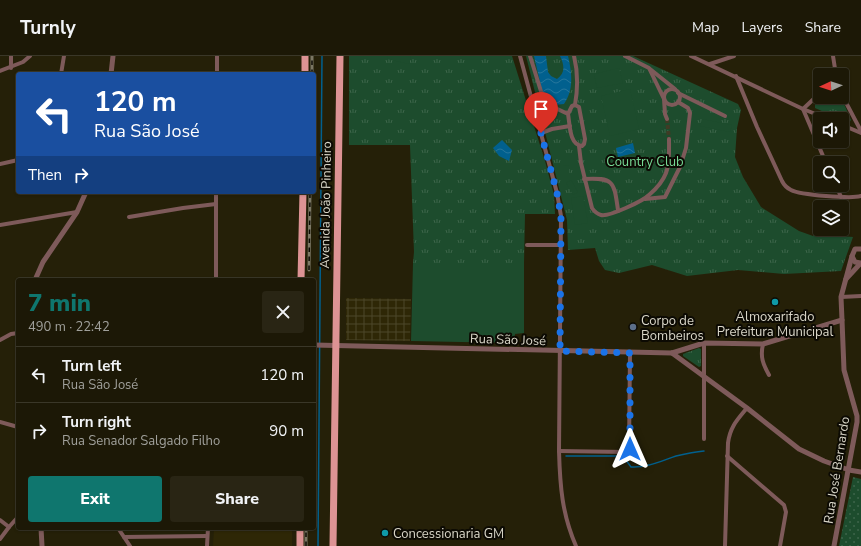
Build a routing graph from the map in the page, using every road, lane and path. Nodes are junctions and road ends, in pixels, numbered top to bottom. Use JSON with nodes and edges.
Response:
{"nodes":[{"id":1,"x":11,"y":56,"type":"edge"},
{"id":2,"x":30,"y":56,"type":"edge"},
{"id":3,"x":64,"y":56,"type":"edge"},
{"id":4,"x":113,"y":56,"type":"edge"},
{"id":5,"x":217,"y":56,"type":"edge"},
{"id":6,"x":305,"y":56,"type":"edge"},
{"id":7,"x":340,"y":56,"type":"edge"},
{"id":8,"x":520,"y":56,"type":"edge"},
{"id":9,"x":530,"y":56,"type":"edge"},
{"id":10,"x":574,"y":56,"type":"edge"},
{"id":11,"x":625,"y":56,"type":"edge"},
{"id":12,"x":691,"y":56,"type":"edge"},
{"id":13,"x":734,"y":56,"type":"edge"},
{"id":14,"x":833,"y":56,"type":"edge"},
{"id":15,"x":710,"y":64,"type":"junction"},
{"id":16,"x":11,"y":68,"type":"junction"},
{"id":17,"x":649,"y":68,"type":"junction"},
{"id":18,"x":835,"y":68,"type":"edge"},
{"id":19,"x":0,"y":71,"type":"edge"},
{"id":20,"x":61,"y":72,"type":"edge"},
{"id":21,"x":111,"y":72,"type":"edge"},
{"id":22,"x":217,"y":72,"type":"edge"},
{"id":23,"x":305,"y":72,"type":"edge"},
{"id":24,"x":736,"y":76,"type":"junction"},
{"id":25,"x":677,"y":92,"type":"junction"},
{"id":26,"x":664,"y":99,"type":"junction"},
{"id":27,"x":813,"y":100,"type":"edge"},
{"id":28,"x":678,"y":102,"type":"junction"},
{"id":29,"x":847,"y":104,"type":"edge"},
{"id":30,"x":576,"y":105,"type":"junction"},
{"id":31,"x":804,"y":109,"type":"junction"},
{"id":32,"x":813,"y":113,"type":"edge"},
{"id":33,"x":568,"y":114,"type":"junction"},
{"id":34,"x":725,"y":116,"type":"dead end"},
{"id":35,"x":667,"y":119,"type":"tunnel mouth"},
{"id":36,"x":570,"y":126,"type":"junction"},
{"id":37,"x":849,"y":128,"type":"edge"},
{"id":38,"x":861,"y":132,"type":"edge"},
{"id":39,"x":541,"y":133,"type":"junction"},
{"id":40,"x":669,"y":139,"type":"tunnel mouth"},
{"id":41,"x":579,"y":146,"type":"junction"},
{"id":42,"x":823,"y":156,"type":"edge"},
{"id":43,"x":16,"y":160,"type":"edge"},
{"id":44,"x":0,"y":164,"type":"edge"},
{"id":45,"x":584,"y":179,"type":"junction"},
{"id":46,"x":839,"y":192,"type":"edge"},
{"id":47,"x":85,"y":194,"type":"edge"},
{"id":48,"x":216,"y":194,"type":"edge"},
{"id":49,"x":303,"y":194,"type":"edge"},
{"id":50,"x":861,"y":196,"type":"edge"},
{"id":51,"x":841,"y":197,"type":"junction"},
{"id":52,"x":645,"y":199,"type":"junction"},
{"id":53,"x":216,"y":204,"type":"junction"},
{"id":54,"x":618,"y":210,"type":"junction"},
{"id":55,"x":77,"y":212,"type":"junction"},
{"id":56,"x":129,"y":217,"type":"dead end"},
{"id":57,"x":0,"y":225,"type":"edge"},
{"id":58,"x":527,"y":245,"type":"dead end"},
{"id":59,"x":561,"y":245,"type":"junction"},
{"id":60,"x":861,"y":248,"type":"edge"},
{"id":61,"x":852,"y":256,"type":"junction"},
{"id":62,"x":860,"y":263,"type":"edge"},
{"id":63,"x":36,"y":278,"type":"edge"},
{"id":64,"x":216,"y":278,"type":"edge"},
{"id":65,"x":302,"y":278,"type":"edge"},
{"id":66,"x":845,"y":280,"type":"junction"},
{"id":67,"x":861,"y":296,"type":"edge"},
{"id":68,"x":841,"y":297,"type":"junction"},
{"id":69,"x":842,"y":320,"type":"junction"},
{"id":70,"x":16,"y":333,"type":"edge"},
{"id":71,"x":0,"y":340,"type":"edge"},
{"id":72,"x":704,"y":343,"type":"junction"},
{"id":73,"x":763,"y":344,"type":"junction"},
{"id":74,"x":316,"y":345,"type":"edge"},
{"id":75,"x":332,"y":345,"type":"junction"},
{"id":76,"x":560,"y":351,"type":"junction"},
{"id":77,"x":630,"y":353,"type":"junction"},
{"id":78,"x":672,"y":353,"type":"junction"},
{"id":79,"x":768,"y":375,"type":"dead end"},
{"id":80,"x":705,"y":378,"type":"junction"},
{"id":81,"x":747,"y":408,"type":"junction"},
{"id":82,"x":0,"y":422,"type":"edge"},
{"id":83,"x":16,"y":426,"type":"edge"},
{"id":84,"x":704,"y":439,"type":"dead end"},
{"id":85,"x":559,"y":451,"type":"junction"},
{"id":86,"x":727,"y":456,"type":"junction"},
{"id":87,"x":849,"y":470,"type":"junction"},
{"id":88,"x":861,"y":472,"type":"edge"},
{"id":89,"x":16,"y":519,"type":"edge"},
{"id":90,"x":0,"y":520,"type":"edge"},
{"id":91,"x":9,"y":527,"type":"junction"},
{"id":92,"x":41,"y":530,"type":"edge"},
{"id":93,"x":119,"y":530,"type":"edge"},
{"id":94,"x":208,"y":530,"type":"edge"},
{"id":95,"x":300,"y":530,"type":"edge"},
{"id":96,"x":207,"y":536,"type":"junction"},
{"id":97,"x":124,"y":537,"type":"junction"},
{"id":98,"x":0,"y":539,"type":"edge"},
{"id":99,"x":42,"y":546,"type":"edge"},
{"id":100,"x":130,"y":546,"type":"edge"},
{"id":101,"x":207,"y":546,"type":"edge"},
{"id":102,"x":300,"y":546,"type":"edge"},
{"id":103,"x":333,"y":546,"type":"edge"},
{"id":104,"x":576,"y":546,"type":"edge"},
{"id":105,"x":725,"y":546,"type":"edge"},
{"id":106,"x":780,"y":546,"type":"edge"},
{"id":107,"x":834,"y":546,"type":"edge"}],
"edges":[{"from":1,"to":16,"type":"street"},
{"from":2,"to":16,"type":"street"},
{"from":3,"to":20,"type":"street"},
{"from":4,"to":21,"type":"street"},
{"from":5,"to":22,"type":"street"},
{"from":6,"to":23,"type":"main road"},
{"from":7,"to":75,"type":"main road","name":"Avenida João Pinheiro"},
{"from":8,"to":39,"type":"street"},
{"from":9,"to":33,"type":"street"},
{"from":10,"to":30,"type":"street"},
{"from":11,"to":17,"type":"street"},
{"from":12,"to":15,"type":"street"},
{"from":13,"to":15,"type":"street"},
{"from":14,"to":18,"type":"street"},
{"from":15,"to":24,"type":"street"},
{"from":16,"to":19,"type":"street"},
{"from":17,"to":25,"type":"street"},
{"from":17,"to":26,"type":"street"},
{"from":24,"to":31,"type":"street"},
{"from":24,"to":51,"type":"street"},
{"from":25,"to":26,"type":"street"},
{"from":25,"to":28,"type":"street"},
{"from":25,"to":34,"type":"street"},
{"from":26,"to":28,"type":"street"},
{"from":26,"to":35,"type":"street"},
{"from":27,"to":31,"type":"street"},
{"from":28,"to":52,"type":"street"},
{"from":29,"to":38,"type":"street"},
{"from":30,"to":33,"type":"street"},
{"from":30,"to":41,"type":"street"},
{"from":31,"to":32,"type":"street"},
{"from":31,"to":42,"type":"street"},
{"from":33,"to":36,"type":"street"},
{"from":36,"to":39,"type":"street"},
{"from":36,"to":41,"type":"street"},
{"from":37,"to":38,"type":"street"},
{"from":39,"to":59,"type":"street"},
{"from":40,"to":52,"type":"street"},
{"from":41,"to":45,"type":"street"},
{"from":43,"to":44,"type":"street"},
{"from":45,"to":54,"type":"street"},
{"from":45,"to":54,"type":"street"},
{"from":46,"to":51,"type":"street"},
{"from":47,"to":55,"type":"street"},
{"from":48,"to":53,"type":"street"},
{"from":49,"to":65,"type":"main road","name":"Avenida João Pinheiro"},
{"from":50,"to":51,"type":"street"},
{"from":52,"to":54,"type":"street"},
{"from":53,"to":56,"type":"street"},
{"from":53,"to":64,"type":"street"},
{"from":55,"to":57,"type":"street"},
{"from":55,"to":63,"type":"street"},
{"from":58,"to":59,"type":"street"},
{"from":59,"to":76,"type":"street"},
{"from":60,"to":61,"type":"street"},
{"from":61,"to":62,"type":"street"},
{"from":61,"to":66,"type":"street","name":"Rua José Bernardo"},
{"from":62,"to":66,"type":"street","name":"Rua José Bernardo"},
{"from":66,"to":68,"type":"street","name":"Rua José Bernardo"},
{"from":67,"to":68,"type":"street"},
{"from":68,"to":69,"type":"street","name":"Rua José Bernardo"},
{"from":69,"to":73,"type":"street","name":"Rua São José"},
{"from":69,"to":87,"type":"street","name":"Rua José Bernardo"},
{"from":70,"to":71,"type":"street"},
{"from":72,"to":73,"type":"street","name":"Rua São José"},
{"from":72,"to":78,"type":"street","name":"Rua São José"},
{"from":72,"to":80,"type":"street"},
{"from":73,"to":79,"type":"street"},
{"from":74,"to":75,"type":"street","name":"Rua São José"},
{"from":75,"to":76,"type":"street","name":"Rua São José"},
{"from":75,"to":103,"type":"main road","name":"Avenida João Pinheiro"},
{"from":76,"to":77,"type":"street","name":"Rua São José"},
{"from":76,"to":85,"type":"street"},
{"from":77,"to":78,"type":"street","name":"Rua São José"},
{"from":77,"to":85,"type":"street"},
{"from":78,"to":80,"type":"street"},
{"from":80,"to":81,"type":"street"},
{"from":80,"to":84,"type":"street"},
{"from":81,"to":86,"type":"street"},
{"from":81,"to":87,"type":"street"},
{"from":82,"to":83,"type":"street"},
{"from":85,"to":104,"type":"street"},
{"from":86,"to":105,"type":"street"},
{"from":86,"to":106,"type":"street"},
{"from":87,"to":88,"type":"street"},
{"from":87,"to":107,"type":"street","name":"Rua José Bernardo"},
{"from":89,"to":91,"type":"street"},
{"from":90,"to":91,"type":"street"},
{"from":91,"to":98,"type":"street"},
{"from":92,"to":99,"type":"street"},
{"from":93,"to":97,"type":"street"},
{"from":94,"to":96,"type":"street"},
{"from":95,"to":102,"type":"main road"},
{"from":96,"to":97,"type":"street"},
{"from":96,"to":101,"type":"street"},
{"from":97,"to":100,"type":"street"}]}
